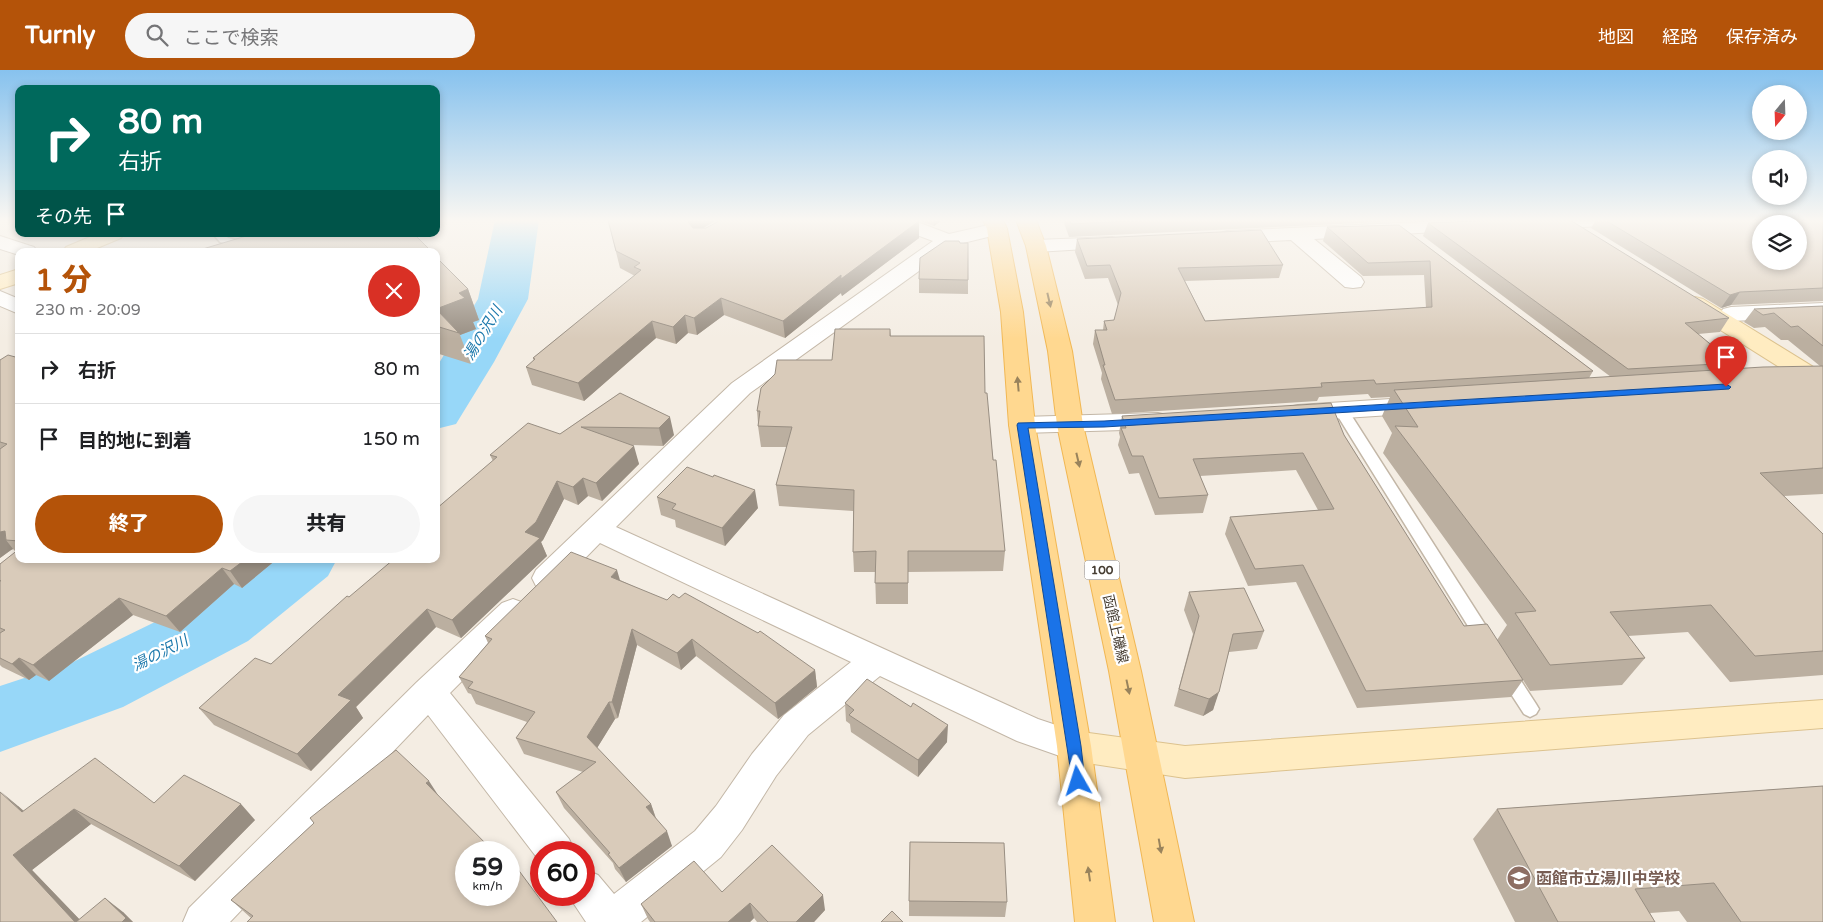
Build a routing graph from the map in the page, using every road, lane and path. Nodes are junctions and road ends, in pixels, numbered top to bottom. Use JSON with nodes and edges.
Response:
{"nodes":[{"id":1,"x":920,"y":260,"type":"edge"},
{"id":2,"x":1002,"y":260,"type":"edge"},
{"id":3,"x":1038,"y":260,"type":"edge"},
{"id":4,"x":1327,"y":260,"type":"edge"},
{"id":5,"x":15,"y":277,"type":"edge"},
{"id":6,"x":1353,"y":282,"type":"dead end"},
{"id":7,"x":0,"y":283,"type":"edge"},
{"id":8,"x":1678,"y":294,"type":"edge"},
{"id":9,"x":0,"y":298,"type":"edge"},
{"id":10,"x":15,"y":304,"type":"edge"},
{"id":11,"x":1823,"y":310,"type":"edge"},
{"id":12,"x":1731,"y":314,"type":"dead end"},
{"id":13,"x":1821,"y":382,"type":"edge"},
{"id":14,"x":1779,"y":383,"type":"edge"},
{"id":15,"x":1449,"y":404,"type":"edge"},
{"id":16,"x":1341,"y":410,"type":"junction"},
{"id":17,"x":1272,"y":414,"type":"edge"},
{"id":18,"x":1183,"y":419,"type":"edge"},
{"id":19,"x":1022,"y":425,"type":"junction"},
{"id":20,"x":1070,"y":425,"type":"junction"},
{"id":21,"x":597,"y":530,"type":"junction"},
{"id":22,"x":877,"y":660,"type":"junction"},
{"id":23,"x":429,"y":692,"type":"junction"},
{"id":24,"x":1530,"y":709,"type":"dead end"},
{"id":25,"x":1823,"y":714,"type":"edge"},
{"id":26,"x":1074,"y":746,"type":"junction"},
{"id":27,"x":1143,"y":757,"type":"junction"},
{"id":28,"x":547,"y":841,"type":"edge"},
{"id":29,"x":595,"y":902,"type":"edge"},
{"id":30,"x":203,"y":922,"type":"edge"},
{"id":31,"x":610,"y":922,"type":"edge"},
{"id":32,"x":1095,"y":922,"type":"edge"},
{"id":33,"x":1174,"y":922,"type":"edge"}],
"edges":[{"from":1,"to":21,"type":"street"},
{"from":19,"to":2,"type":"main road","one_way":true},
{"from":3,"to":20,"type":"main road","name":"函館上磯線","number":"100","one_way":true},
{"from":4,"to":6,"type":"street"},
{"from":5,"to":7,"type":"street"},
{"from":8,"to":13,"type":"street"},
{"from":9,"to":10,"type":"street"},
{"from":11,"to":12,"type":"street"},
{"from":13,"to":14,"type":"street"},
{"from":15,"to":16,"type":"street"},
{"from":16,"to":17,"type":"street"},
{"from":16,"to":24,"type":"lane"},
{"from":18,"to":20,"type":"street"},
{"from":19,"to":20,"type":"street"},
{"from":19,"to":26,"type":"main road"},
{"from":20,"to":27,"type":"main road","name":"函館上磯線","number":"100","one_way":true},
{"from":21,"to":22,"type":"street"},
{"from":21,"to":23,"type":"street"},
{"from":22,"to":26,"type":"street"},
{"from":22,"to":31,"type":"street"},
{"from":23,"to":28,"type":"street"},
{"from":23,"to":30,"type":"street"},
{"from":25,"to":27,"type":"street"},
{"from":26,"to":27,"type":"street"},
{"from":32,"to":26,"type":"main road","one_way":true},
{"from":27,"to":33,"type":"main road","name":"函館上磯線","number":"100","one_way":true},
{"from":29,"to":31,"type":"street"}]}
